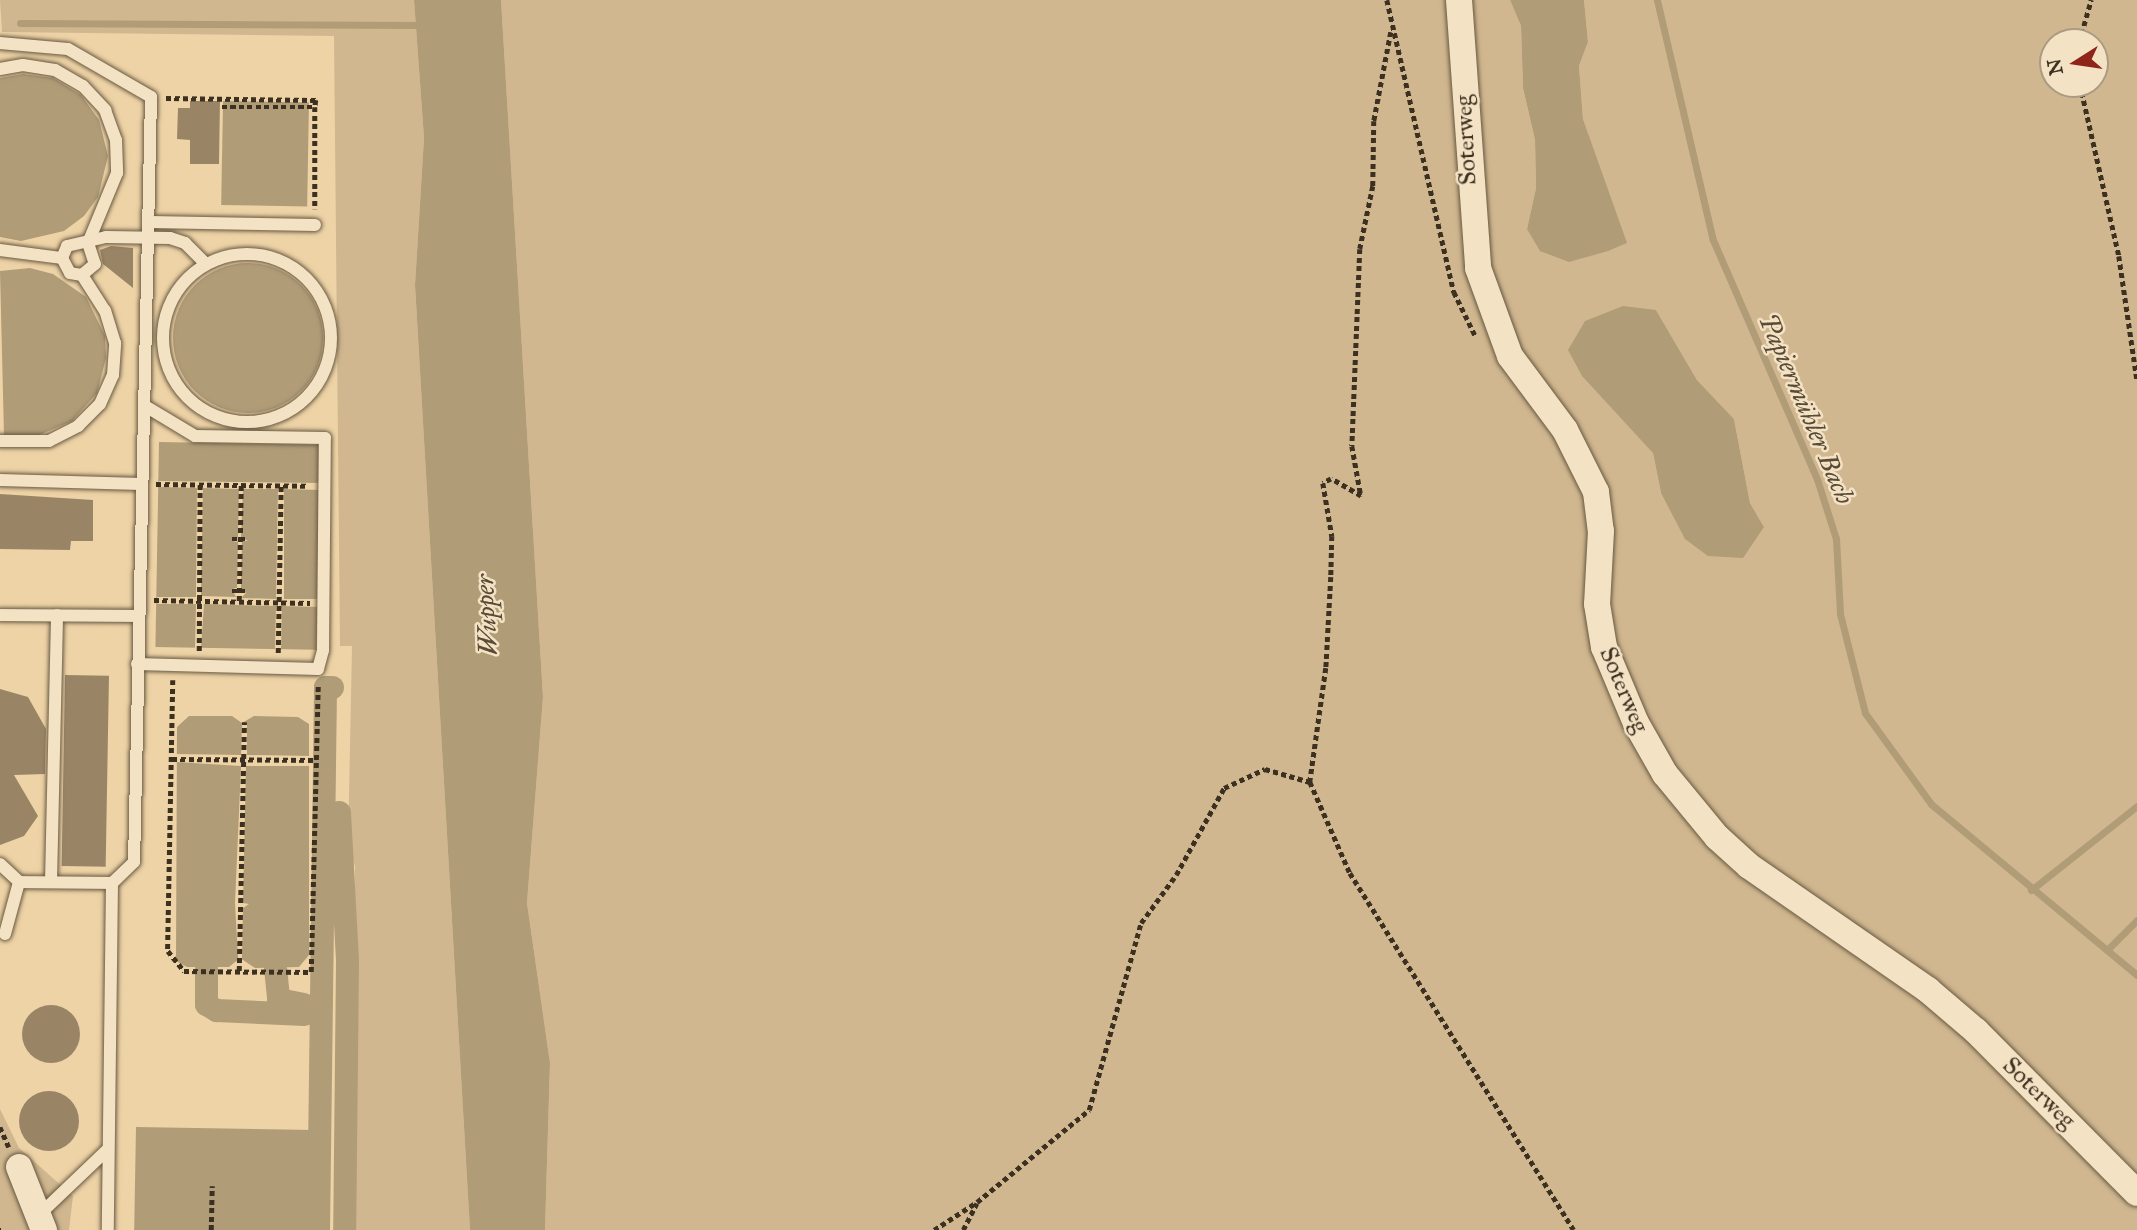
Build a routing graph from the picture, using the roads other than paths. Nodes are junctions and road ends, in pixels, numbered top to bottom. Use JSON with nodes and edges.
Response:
{"nodes":[{"id":1,"x":1459,"y":0,"type":"edge"},
{"id":2,"x":0,"y":43,"type":"edge"},
{"id":3,"x":0,"y":69,"type":"edge"},
{"id":4,"x":150,"y":222,"type":"junction"},
{"id":5,"x":315,"y":225,"type":"road end"},
{"id":6,"x":149,"y":237,"type":"junction"},
{"id":7,"x":88,"y":243,"type":"junction"},
{"id":8,"x":0,"y":250,"type":"edge"},
{"id":9,"x":15,"y":255,"type":"junction"},
{"id":10,"x":62,"y":258,"type":"junction"},
{"id":11,"x":0,"y":261,"type":"edge"},
{"id":12,"x":206,"y":264,"type":"junction"},
{"id":13,"x":82,"y":275,"type":"junction"},
{"id":14,"x":145,"y":406,"type":"junction"},
{"id":15,"x":0,"y":441,"type":"edge"},
{"id":16,"x":0,"y":480,"type":"edge"},
{"id":17,"x":141,"y":484,"type":"junction"},
{"id":18,"x":0,"y":615,"type":"edge"},
{"id":19,"x":57,"y":615,"type":"junction"},
{"id":20,"x":139,"y":616,"type":"junction"},
{"id":21,"x":137,"y":664,"type":"junction"},
{"id":22,"x":0,"y":864,"type":"edge"},
{"id":23,"x":19,"y":882,"type":"junction"},
{"id":24,"x":51,"y":883,"type":"junction"},
{"id":25,"x":112,"y":883,"type":"junction"},
{"id":26,"x":5,"y":934,"type":"dead end"},
{"id":27,"x":108,"y":1149,"type":"junction"},
{"id":28,"x":19,"y":1167,"type":"dead end"},
{"id":29,"x":2137,"y":1193,"type":"edge"},
{"id":30,"x":42,"y":1222,"type":"edge"},
{"id":31,"x":108,"y":1230,"type":"edge"}],
"edges":[{"from":1,"to":29,"type":"street","name":"Soterweg"},
{"from":2,"to":4,"type":"lane"},
{"from":3,"to":7,"type":"lane"},
{"from":4,"to":5,"type":"lane"},
{"from":4,"to":6,"type":"lane"},
{"from":6,"to":7,"type":"lane"},
{"from":6,"to":12,"type":"lane"},
{"from":6,"to":14,"type":"lane"},
{"from":7,"to":10,"type":"lane"},
{"from":7,"to":13,"type":"lane"},
{"from":8,"to":9,"type":"lane"},
{"from":9,"to":10,"type":"lane"},
{"from":9,"to":11,"type":"lane"},
{"from":10,"to":13,"type":"lane"},
{"from":12,"to":12,"type":"lane"},
{"from":13,"to":15,"type":"lane"},
{"from":14,"to":17,"type":"lane"},
{"from":14,"to":21,"type":"lane"},
{"from":16,"to":17,"type":"lane"},
{"from":17,"to":20,"type":"lane"},
{"from":18,"to":19,"type":"lane"},
{"from":19,"to":20,"type":"lane"},
{"from":19,"to":24,"type":"lane"},
{"from":20,"to":21,"type":"lane"},
{"from":21,"to":25,"type":"lane"},
{"from":22,"to":23,"type":"lane"},
{"from":23,"to":24,"type":"lane"},
{"from":23,"to":26,"type":"lane"},
{"from":24,"to":25,"type":"lane"},
{"from":25,"to":27,"type":"lane"},
{"from":27,"to":30,"type":"lane"},
{"from":27,"to":31,"type":"lane"},
{"from":28,"to":30,"type":"street"}]}
